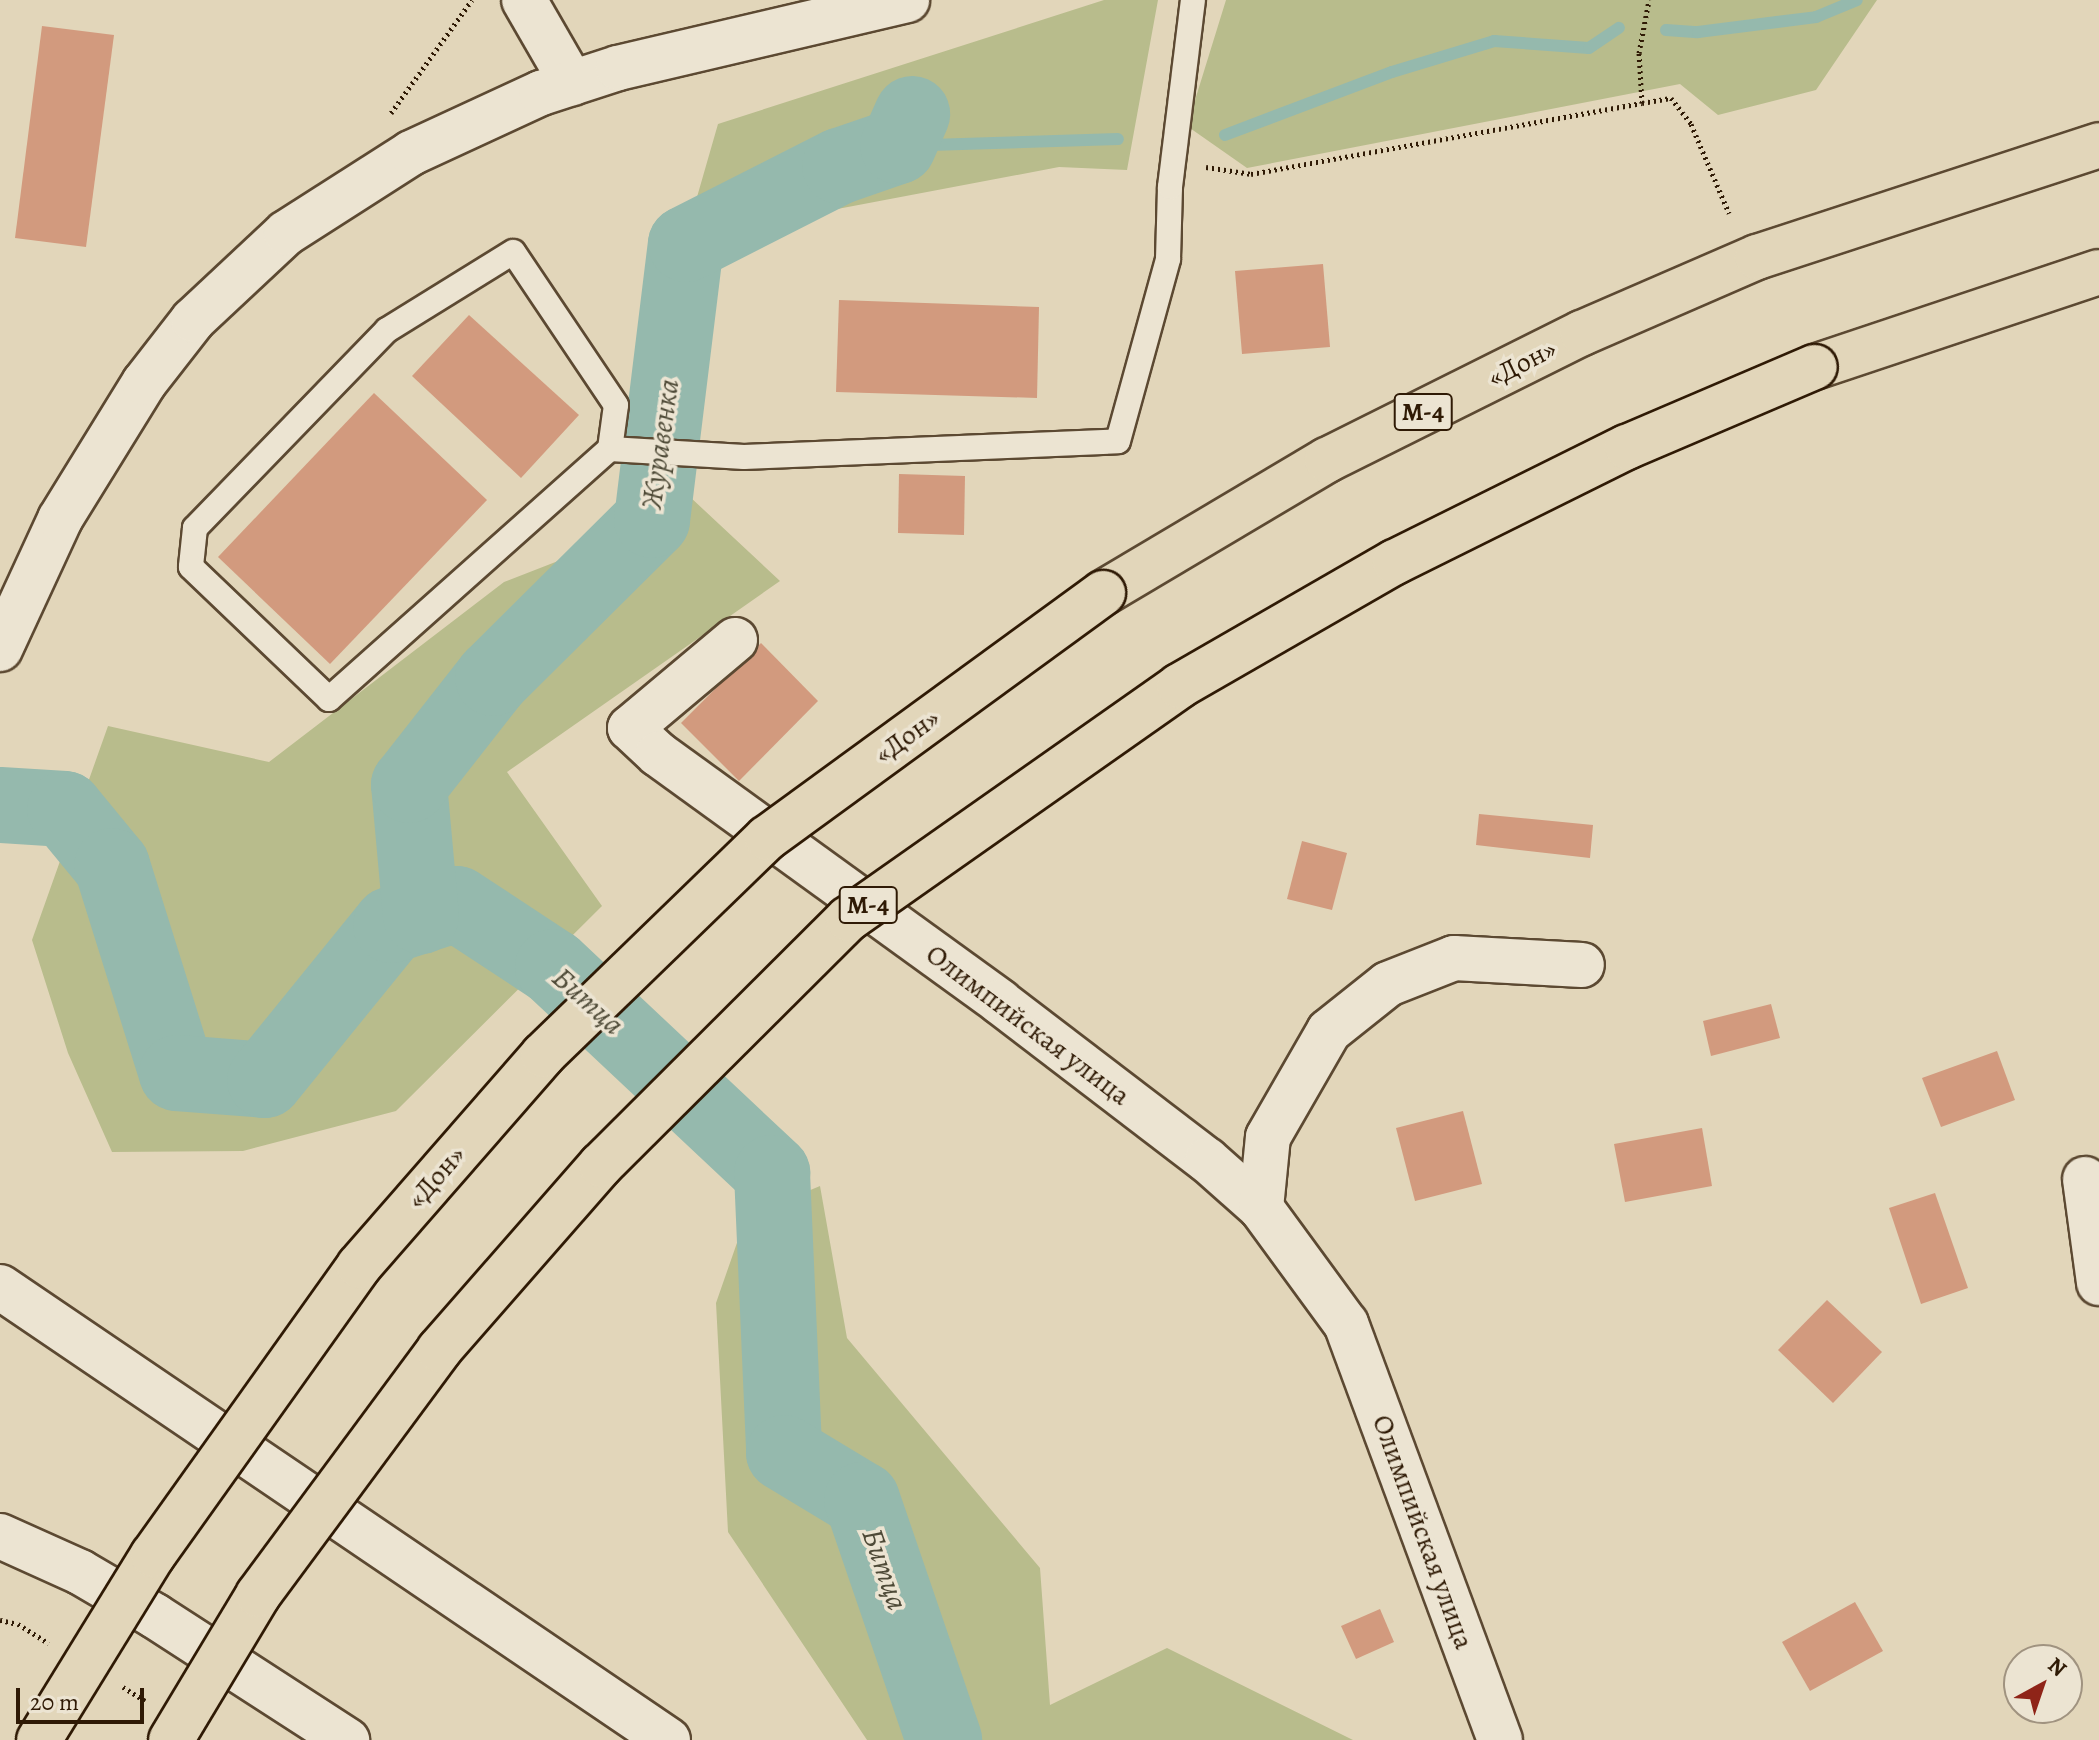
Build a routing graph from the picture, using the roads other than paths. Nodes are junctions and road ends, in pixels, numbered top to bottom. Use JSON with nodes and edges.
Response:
{"nodes":[{"id":1,"x":524,"y":0,"type":"edge"},
{"id":2,"x":907,"y":0,"type":"edge"},
{"id":3,"x":1193,"y":0,"type":"edge"},
{"id":4,"x":572,"y":83,"type":"junction"},
{"id":5,"x":2099,"y":145,"type":"edge"},
{"id":6,"x":2099,"y":272,"type":"edge"},
{"id":7,"x":610,"y":449,"type":"junction"},
{"id":8,"x":735,"y":640,"type":"dead end"},
{"id":9,"x":2,"y":644,"type":"edge"},
{"id":10,"x":1582,"y":965,"type":"dead end"},
{"id":11,"x":2085,"y":1179,"type":"dead end"},
{"id":12,"x":1261,"y":1208,"type":"junction"},
{"id":13,"x":0,"y":1271,"type":"edge"},
{"id":14,"x":2099,"y":1283,"type":"edge"},
{"id":15,"x":0,"y":1287,"type":"edge"},
{"id":16,"x":53,"y":1319,"type":"junction"},
{"id":17,"x":8,"y":1541,"type":"edge"},
{"id":18,"x":606,"y":1702,"type":"junction"},
{"id":19,"x":39,"y":1740,"type":"edge"},
{"id":20,"x":171,"y":1740,"type":"edge"},
{"id":21,"x":347,"y":1740,"type":"edge"},
{"id":22,"x":653,"y":1740,"type":"edge"},
{"id":23,"x":668,"y":1740,"type":"edge"},
{"id":24,"x":1500,"y":1740,"type":"edge"}],
"edges":[{"from":1,"to":4,"type":"main road"},
{"from":2,"to":4,"type":"main road"},
{"from":3,"to":7,"type":"lane"},
{"from":4,"to":9,"type":"main road"},
{"from":5,"to":19,"type":"highway","name":"«Дон»","number":"М-4","bridge":true},
{"from":6,"to":20,"type":"highway","number":"М-4","bridge":true},
{"from":7,"to":7,"type":"lane"},
{"from":8,"to":12,"type":"main road","name":"Олимпийская улица"},
{"from":10,"to":12,"type":"main road"},
{"from":11,"to":14,"type":"main road"},
{"from":12,"to":24,"type":"main road","name":"Олимпийская улица"},
{"from":13,"to":16,"type":"main road"},
{"from":15,"to":16,"type":"main road"},
{"from":16,"to":18,"type":"main road"},
{"from":17,"to":21,"type":"main road"},
{"from":18,"to":22,"type":"main road"},
{"from":18,"to":23,"type":"main road"}]}
